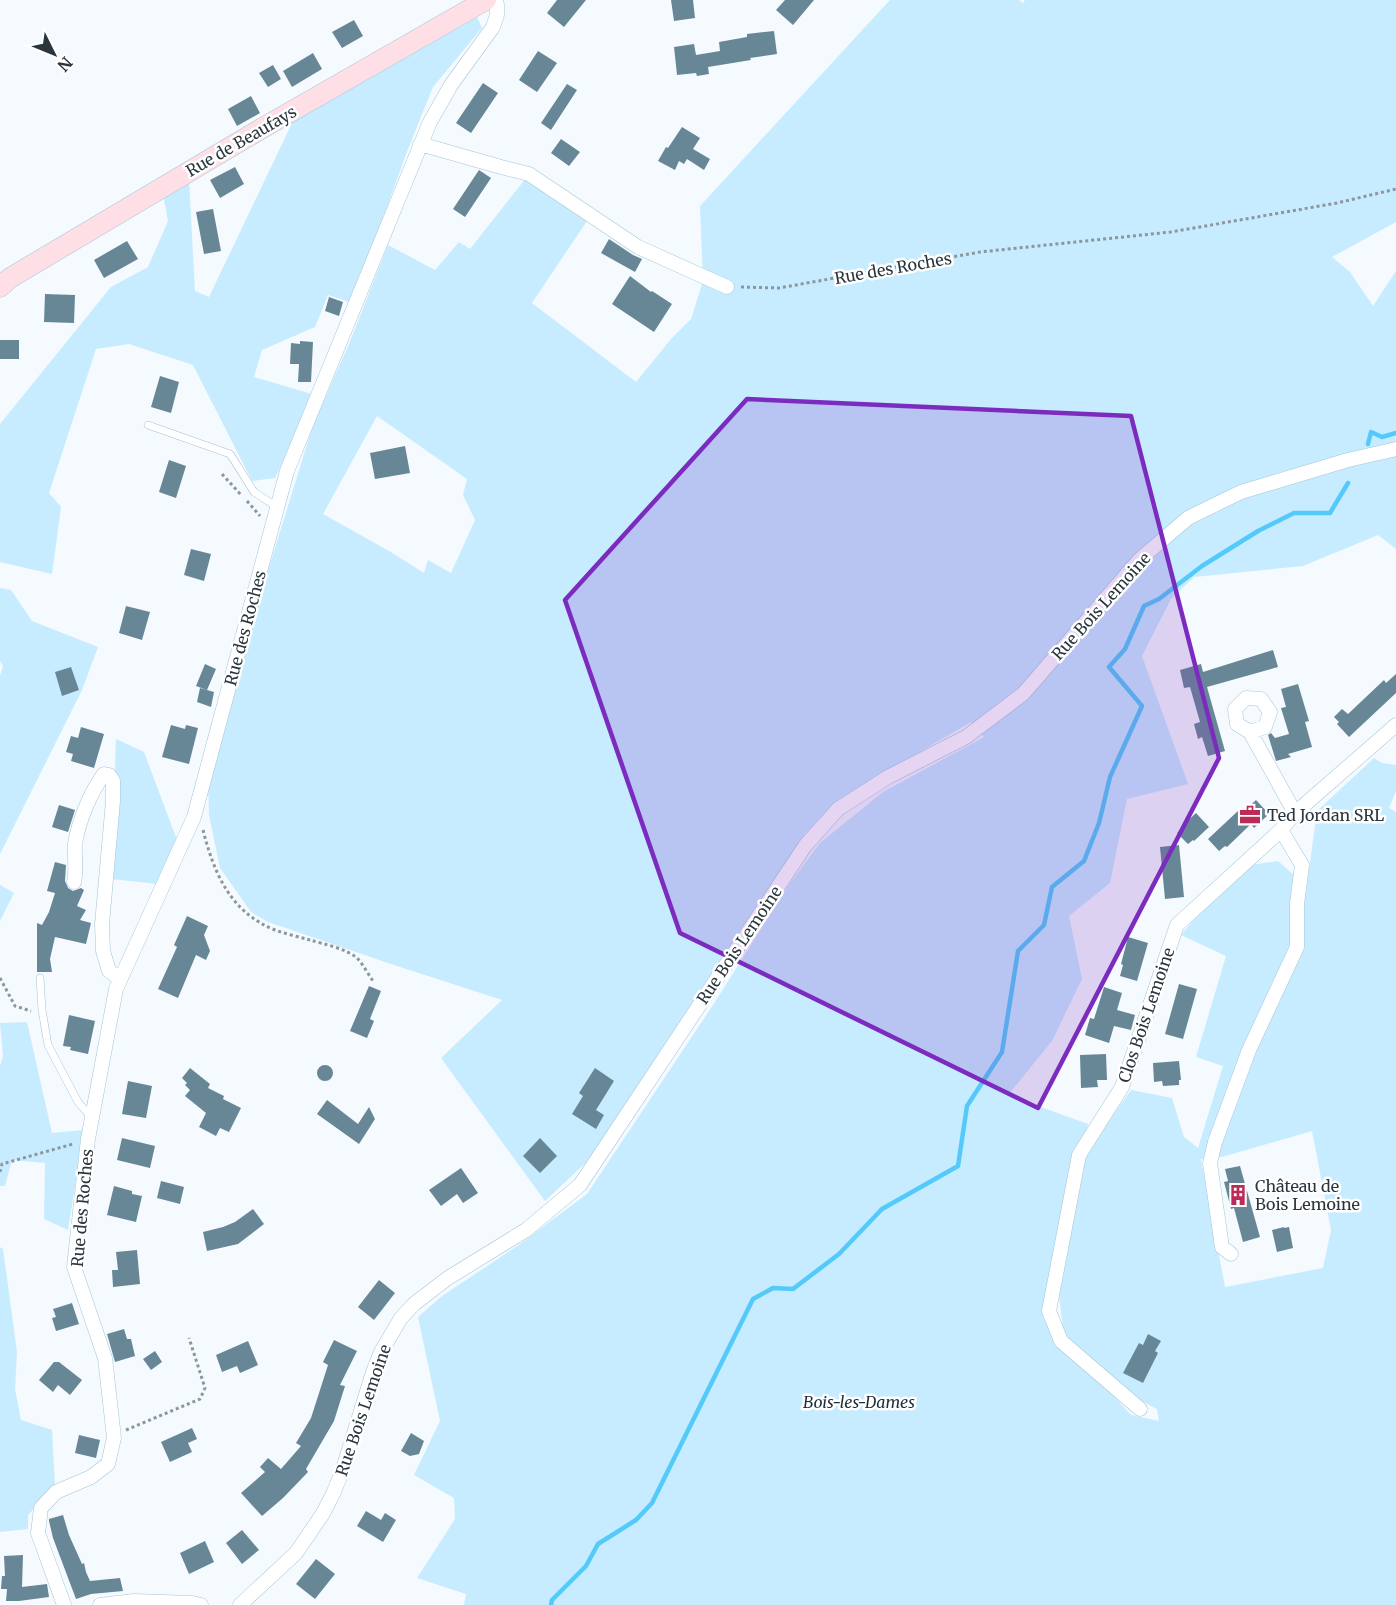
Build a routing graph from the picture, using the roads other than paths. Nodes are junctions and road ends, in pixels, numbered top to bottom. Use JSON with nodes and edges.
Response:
{"nodes":[{"id":1,"x":486,"y":0,"type":"edge"},
{"id":2,"x":496,"y":0,"type":"edge"},
{"id":3,"x":420,"y":144,"type":"junction"},
{"id":4,"x":0,"y":287,"type":"edge"},
{"id":5,"x":727,"y":287,"type":"road end"},
{"id":6,"x":148,"y":426,"type":"dead end"},
{"id":7,"x":1396,"y":449,"type":"edge"},
{"id":8,"x":278,"y":507,"type":"junction"},
{"id":9,"x":1396,"y":725,"type":"edge"},
{"id":10,"x":1251,"y":732,"type":"dead end"},
{"id":11,"x":1295,"y":813,"type":"junction"},
{"id":12,"x":1281,"y":830,"type":"junction"},
{"id":13,"x":74,"y":882,"type":"dead end"},
{"id":14,"x":40,"y":978,"type":"dead end"},
{"id":15,"x":120,"y":979,"type":"junction"},
{"id":16,"x":93,"y":1118,"type":"junction"},
{"id":17,"x":1231,"y":1254,"type":"dead end"},
{"id":18,"x":1140,"y":1409,"type":"dead end"},
{"id":19,"x":64,"y":1605,"type":"edge"},
{"id":20,"x":100,"y":1605,"type":"edge"},
{"id":21,"x":201,"y":1605,"type":"edge"},
{"id":22,"x":240,"y":1605,"type":"edge"}],
"edges":[{"from":1,"to":4,"type":"street","name":"Rue de Beaufays"},
{"from":2,"to":3,"type":"street","name":"Rue des Roches"},
{"from":3,"to":5,"type":"street"},
{"from":3,"to":8,"type":"street","name":"Rue des Roches"},
{"from":6,"to":8,"type":"lane"},
{"from":7,"to":22,"type":"street","name":"Rue Bois Lemoine"},
{"from":8,"to":15,"type":"street","name":"Rue des Roches"},
{"from":9,"to":11,"type":"street","name":"Clos Bois Lemoine"},
{"from":10,"to":11,"type":"street"},
{"from":11,"to":12,"type":"street","name":"Clos Bois Lemoine"},
{"from":12,"to":17,"type":"street"},
{"from":12,"to":18,"type":"street","name":"Clos Bois Lemoine"},
{"from":13,"to":15,"type":"street"},
{"from":14,"to":16,"type":"lane"},
{"from":15,"to":16,"type":"street","name":"Rue des Roches"},
{"from":16,"to":19,"type":"street","name":"Rue des Roches"},
{"from":20,"to":21,"type":"street"}]}
